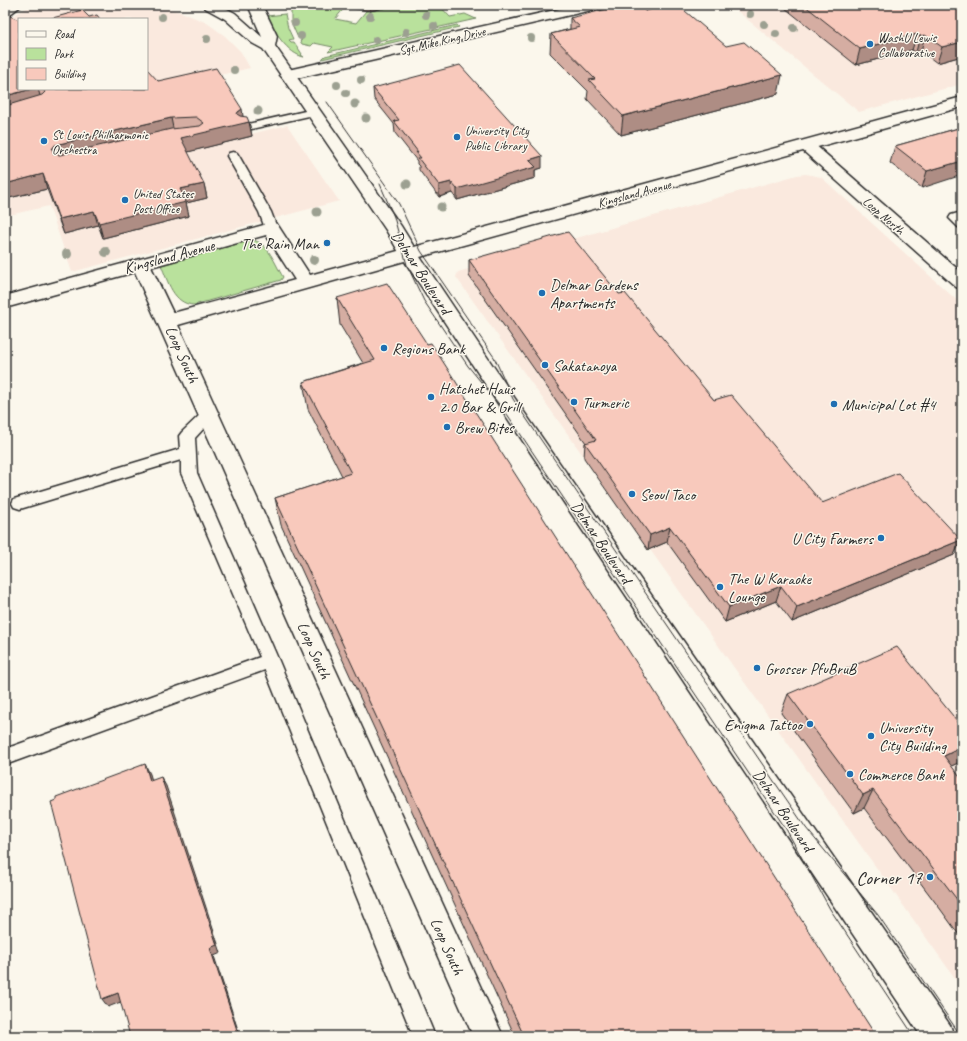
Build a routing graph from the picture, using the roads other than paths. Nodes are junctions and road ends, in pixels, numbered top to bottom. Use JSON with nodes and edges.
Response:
{"nodes":[{"id":1,"x":17,"y":5,"type":"edge"},
{"id":2,"x":210,"y":5,"type":"edge"},
{"id":3,"x":218,"y":5,"type":"edge"},
{"id":4,"x":222,"y":5,"type":"edge"},
{"id":5,"x":255,"y":5,"type":"edge"},
{"id":6,"x":596,"y":5,"type":"edge"},
{"id":7,"x":5,"y":13,"type":"edge"},
{"id":8,"x":268,"y":46,"type":"junction"},
{"id":9,"x":288,"y":74,"type":"junction"},
{"id":10,"x":962,"y":102,"type":"edge"},
{"id":11,"x":314,"y":112,"type":"junction"},
{"id":12,"x":247,"y":127,"type":"edge"},
{"id":13,"x":807,"y":146,"type":"junction"},
{"id":14,"x":234,"y":156,"type":"dead end"},
{"id":15,"x":962,"y":216,"type":"edge"},
{"id":16,"x":962,"y":224,"type":"edge"},
{"id":17,"x":271,"y":228,"type":"junction"},
{"id":18,"x":409,"y":254,"type":"junction"},
{"id":19,"x":141,"y":264,"type":"junction"},
{"id":20,"x":306,"y":283,"type":"junction"},
{"id":21,"x":962,"y":283,"type":"edge"},
{"id":22,"x":5,"y":302,"type":"edge"},
{"id":23,"x":168,"y":321,"type":"junction"},
{"id":24,"x":210,"y":414,"type":"junction"},
{"id":25,"x":188,"y":452,"type":"junction"},
{"id":26,"x":20,"y":503,"type":"dead end"},
{"id":27,"x":270,"y":661,"type":"junction"},
{"id":28,"x":5,"y":757,"type":"edge"},
{"id":29,"x":424,"y":1036,"type":"edge"},
{"id":30,"x":488,"y":1036,"type":"edge"},
{"id":31,"x":939,"y":1036,"type":"edge"}],
"edges":[{"from":1,"to":7,"type":"lane"},
{"from":2,"to":8,"type":"street","name":"Delmar Boulevard"},
{"from":3,"to":4,"type":"street"},
{"from":5,"to":8,"type":"street","name":"Delmar Boulevard"},
{"from":6,"to":9,"type":"street","name":"Sgt Mike King Drive"},
{"from":8,"to":9,"type":"street","name":"Delmar Boulevard"},
{"from":9,"to":11,"type":"street","name":"Delmar Boulevard"},
{"from":10,"to":13,"type":"street","name":"Kingsland Avenue"},
{"from":11,"to":12,"type":"lane"},
{"from":11,"to":18,"type":"street","name":"Delmar Boulevard"},
{"from":13,"to":18,"type":"street","name":"Kingsland Avenue"},
{"from":13,"to":21,"type":"street","name":"Loop North"},
{"from":14,"to":17,"type":"lane"},
{"from":15,"to":16,"type":"lane"},
{"from":17,"to":19,"type":"street","name":"Kingsland Avenue"},
{"from":17,"to":20,"type":"street"},
{"from":18,"to":20,"type":"street","name":"Kingsland Avenue"},
{"from":18,"to":31,"type":"street","name":"Delmar Boulevard"},
{"from":19,"to":22,"type":"street","name":"Kingsland Avenue"},
{"from":19,"to":23,"type":"street","name":"Loop South"},
{"from":20,"to":23,"type":"street","name":"Kingsland Avenue"},
{"from":23,"to":24,"type":"street","name":"Loop South"},
{"from":24,"to":25,"type":"lane"},
{"from":24,"to":30,"type":"street","name":"Loop South"},
{"from":25,"to":26,"type":"lane"},
{"from":25,"to":27,"type":"lane"},
{"from":27,"to":28,"type":"lane"},
{"from":27,"to":29,"type":"lane"}]}
